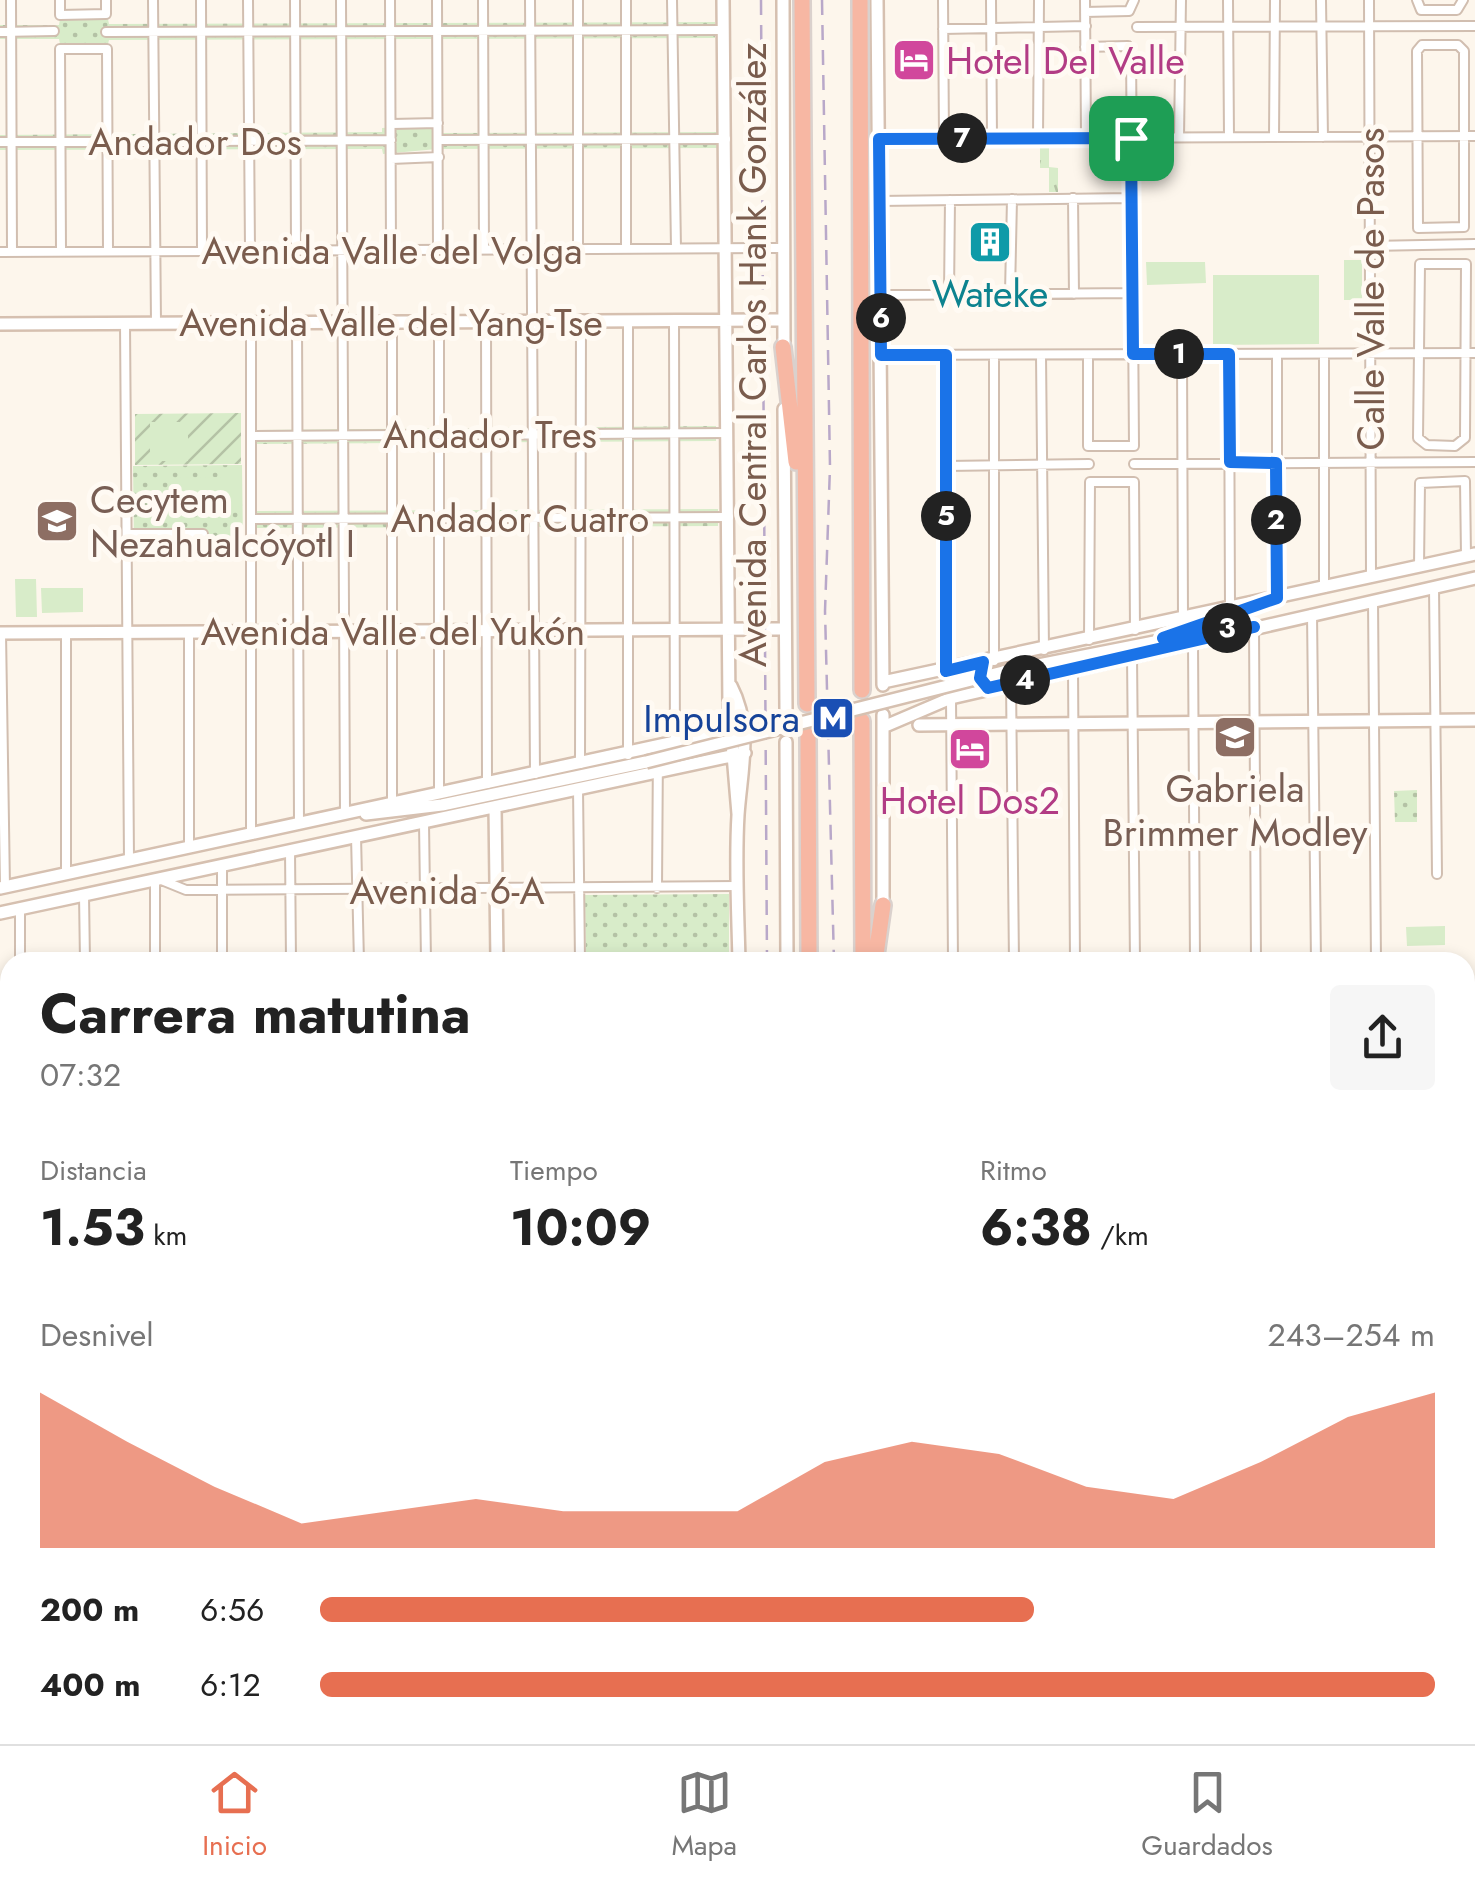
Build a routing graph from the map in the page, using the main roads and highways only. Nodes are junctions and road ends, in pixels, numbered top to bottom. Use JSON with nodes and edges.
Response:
{"nodes":[{"id":1,"x":723,"y":0,"type":"edge"},
{"id":2,"x":783,"y":0,"type":"edge"},
{"id":3,"x":802,"y":0,"type":"edge"},
{"id":4,"x":860,"y":0,"type":"edge"},
{"id":5,"x":877,"y":0,"type":"edge"},
{"id":6,"x":728,"y":320,"type":"junction"},
{"id":7,"x":783,"y":320,"type":"junction"},
{"id":8,"x":0,"y":324,"type":"edge"},
{"id":9,"x":784,"y":347,"type":"junction"},
{"id":10,"x":1471,"y":555,"type":"edge"},
{"id":11,"x":1475,"y":578,"type":"edge"},
{"id":12,"x":807,"y":584,"type":"junction"},
{"id":13,"x":1277,"y":598,"type":"junction"},
{"id":14,"x":1254,"y":627,"type":"junction"},
{"id":15,"x":786,"y":629,"type":"junction"},
{"id":16,"x":728,"y":630,"type":"junction"},
{"id":17,"x":1,"y":633,"type":"edge"},
{"id":18,"x":1163,"y":638,"type":"junction"},
{"id":19,"x":989,"y":662,"type":"junction"},
{"id":20,"x":1007,"y":677,"type":"junction"},
{"id":21,"x":988,"y":688,"type":"junction"},
{"id":22,"x":862,"y":690,"type":"dead end"},
{"id":23,"x":807,"y":704,"type":"dead end"},
{"id":24,"x":786,"y":710,"type":"dead end"},
{"id":25,"x":1475,"y":720,"type":"edge"},
{"id":26,"x":862,"y":721,"type":"dead end"},
{"id":27,"x":919,"y":725,"type":"dead end"},
{"id":28,"x":737,"y":729,"type":"junction"},
{"id":29,"x":808,"y":736,"type":"dead end"},
{"id":30,"x":786,"y":742,"type":"dead end"},
{"id":31,"x":682,"y":743,"type":"junction"},
{"id":32,"x":740,"y":754,"type":"junction"},
{"id":33,"x":690,"y":764,"type":"junction"},
{"id":34,"x":440,"y":799,"type":"junction"},
{"id":35,"x":495,"y":807,"type":"junction"},
{"id":36,"x":345,"y":814,"type":"junction"},
{"id":37,"x":356,"y":836,"type":"junction"},
{"id":38,"x":3,"y":887,"type":"edge"},
{"id":39,"x":883,"y":905,"type":"junction"},
{"id":40,"x":0,"y":913,"type":"edge"},
{"id":41,"x":498,"y":952,"type":"edge"},
{"id":42,"x":739,"y":952,"type":"edge"},
{"id":43,"x":786,"y":952,"type":"edge"},
{"id":44,"x":809,"y":952,"type":"edge"},
{"id":45,"x":863,"y":952,"type":"edge"},
{"id":46,"x":876,"y":952,"type":"edge"},
{"id":47,"x":884,"y":952,"type":"edge"}],
"edges":[{"from":1,"to":6,"type":"main road","name":"Avenida Central Carlos Hank González"},
{"from":2,"to":7,"type":"main road","name":"Avenida Central Carlos Hank González"},
{"from":3,"to":12,"type":"highway","name":"Avenida Central Carlos Hank González"},
{"from":4,"to":22,"type":"highway"},
{"from":5,"to":19,"type":"main road"},
{"from":6,"to":7,"type":"main road","name":"Avenida Valle del Yang-Tse"},
{"from":6,"to":8,"type":"main road","name":"Avenida Valle del Yang-Tse"},
{"from":6,"to":16,"type":"main road","name":"Avenida Central Carlos Hank González"},
{"from":7,"to":9,"type":"main road","name":"Avenida Central Carlos Hank González"},
{"from":9,"to":12,"type":"highway"},
{"from":9,"to":15,"type":"main road","name":"Avenida Central Carlos Hank González"},
{"from":10,"to":13,"type":"main road"},
{"from":11,"to":14,"type":"main road"},
{"from":12,"to":23,"type":"highway","name":"Avenida Central Carlos Hank González"},
{"from":13,"to":18,"type":"main road"},
{"from":13,"to":19,"type":"main road"},
{"from":14,"to":18,"type":"main road"},
{"from":14,"to":20,"type":"main road"},
{"from":15,"to":16,"type":"main road","name":"Avenida Valle del Yukón"},
{"from":15,"to":24,"type":"main road","name":"Avenida Central Carlos Hank González"},
{"from":16,"to":17,"type":"main road","name":"Avenida Valle del Yukón"},
{"from":16,"to":28,"type":"main road","name":"Avenida Central Carlos Hank González"},
{"from":18,"to":20,"type":"main road"},
{"from":19,"to":21,"type":"main road"},
{"from":20,"to":21,"type":"main road"},
{"from":20,"to":34,"type":"main road","bridge":true},
{"from":21,"to":39,"type":"main road"},
{"from":25,"to":27,"type":"main road"},
{"from":26,"to":45,"type":"highway"},
{"from":28,"to":31,"type":"main road"},
{"from":28,"to":32,"type":"main road","name":"Avenida Central Carlos Hank González"},
{"from":29,"to":44,"type":"highway"},
{"from":30,"to":43,"type":"main road"},
{"from":31,"to":33,"type":"main road"},
{"from":31,"to":34,"type":"main road"},
{"from":32,"to":33,"type":"main road"},
{"from":32,"to":42,"type":"main road","name":"Avenida Central Carlos Hank González"},
{"from":33,"to":35,"type":"main road"},
{"from":34,"to":36,"type":"main road"},
{"from":34,"to":36,"type":"main road"},
{"from":34,"to":37,"type":"main road"},
{"from":35,"to":37,"type":"main road"},
{"from":35,"to":41,"type":"main road"},
{"from":36,"to":38,"type":"main road"},
{"from":37,"to":40,"type":"main road"},
{"from":39,"to":46,"type":"highway"},
{"from":39,"to":47,"type":"main road"}]}
